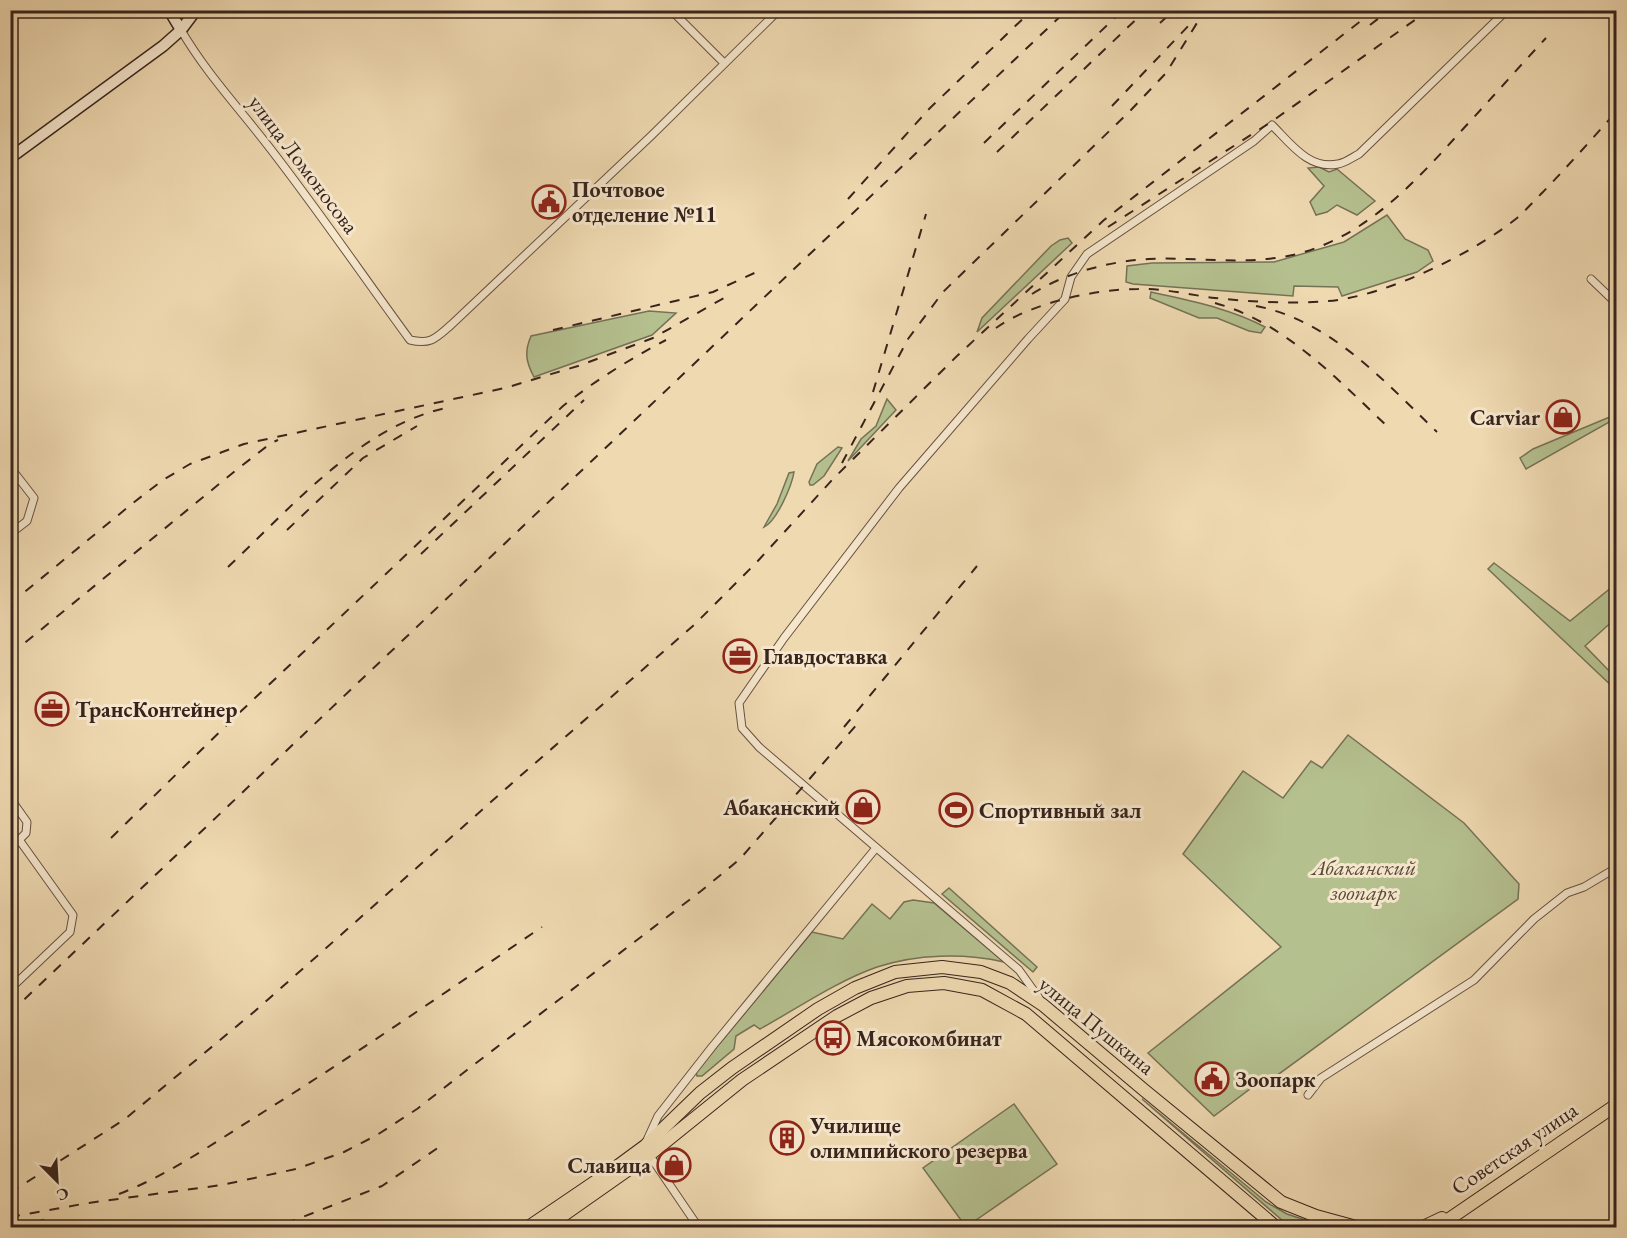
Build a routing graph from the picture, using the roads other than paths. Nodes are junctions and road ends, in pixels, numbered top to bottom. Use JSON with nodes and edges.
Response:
{"nodes":[{"id":1,"x":169,"y":10,"type":"edge"},
{"id":2,"x":196,"y":10,"type":"edge"},
{"id":3,"x":672,"y":10,"type":"edge"},
{"id":4,"x":779,"y":10,"type":"edge"},
{"id":5,"x":1507,"y":10,"type":"edge"},
{"id":6,"x":181,"y":30,"type":"junction"},
{"id":7,"x":724,"y":63,"type":"junction"},
{"id":8,"x":10,"y":158,"type":"edge"},
{"id":9,"x":1591,"y":279,"type":"dead end"},
{"id":10,"x":1617,"y":303,"type":"edge"},
{"id":11,"x":10,"y":467,"type":"edge"},
{"id":12,"x":10,"y":534,"type":"edge"},
{"id":13,"x":10,"y":798,"type":"edge"},
{"id":14,"x":20,"y":841,"type":"junction"},
{"id":15,"x":876,"y":848,"type":"junction"},
{"id":16,"x":10,"y":849,"type":"edge"},
{"id":17,"x":1617,"y":868,"type":"edge"},
{"id":18,"x":11,"y":988,"type":"edge"},
{"id":19,"x":1043,"y":1005,"type":"junction"},
{"id":20,"x":1308,"y":1095,"type":"dead end"},
{"id":21,"x":1617,"y":1105,"type":"edge"},
{"id":22,"x":647,"y":1150,"type":"junction"},
{"id":23,"x":1474,"y":1200,"type":"junction"},
{"id":24,"x":527,"y":1227,"type":"edge"},
{"id":25,"x":545,"y":1227,"type":"edge"},
{"id":26,"x":699,"y":1227,"type":"edge"},
{"id":27,"x":1277,"y":1227,"type":"edge"},
{"id":28,"x":1360,"y":1227,"type":"edge"},
{"id":29,"x":1421,"y":1227,"type":"edge"},
{"id":30,"x":1436,"y":1227,"type":"edge"}],
"edges":[{"from":1,"to":6,"type":"street","name":"улица Ломоносова"},
{"from":2,"to":6,"type":"street"},
{"from":3,"to":7,"type":"street"},
{"from":4,"to":7,"type":"street"},
{"from":5,"to":15,"type":"street"},
{"from":6,"to":7,"type":"street","name":"улица Ломоносова"},
{"from":6,"to":8,"type":"street"},
{"from":9,"to":10,"type":"street"},
{"from":11,"to":12,"type":"street"},
{"from":13,"to":14,"type":"street"},
{"from":14,"to":16,"type":"street"},
{"from":14,"to":18,"type":"street"},
{"from":15,"to":19,"type":"street"},
{"from":15,"to":22,"type":"street"},
{"from":17,"to":20,"type":"street"},
{"from":19,"to":22,"type":"main road","name":"улица Пушкина"},
{"from":19,"to":28,"type":"main road","name":"улица Пушкина"},
{"from":21,"to":23,"type":"main road","name":"Советская улица"},
{"from":22,"to":24,"type":"main road","name":"улица Пушкина"},
{"from":22,"to":25,"type":"main road","name":"улица Пушкина"},
{"from":22,"to":26,"type":"street"},
{"from":22,"to":27,"type":"main road","name":"улица Пушкина"},
{"from":23,"to":29,"type":"main road"},
{"from":23,"to":30,"type":"main road","name":"Советская улица"}]}
